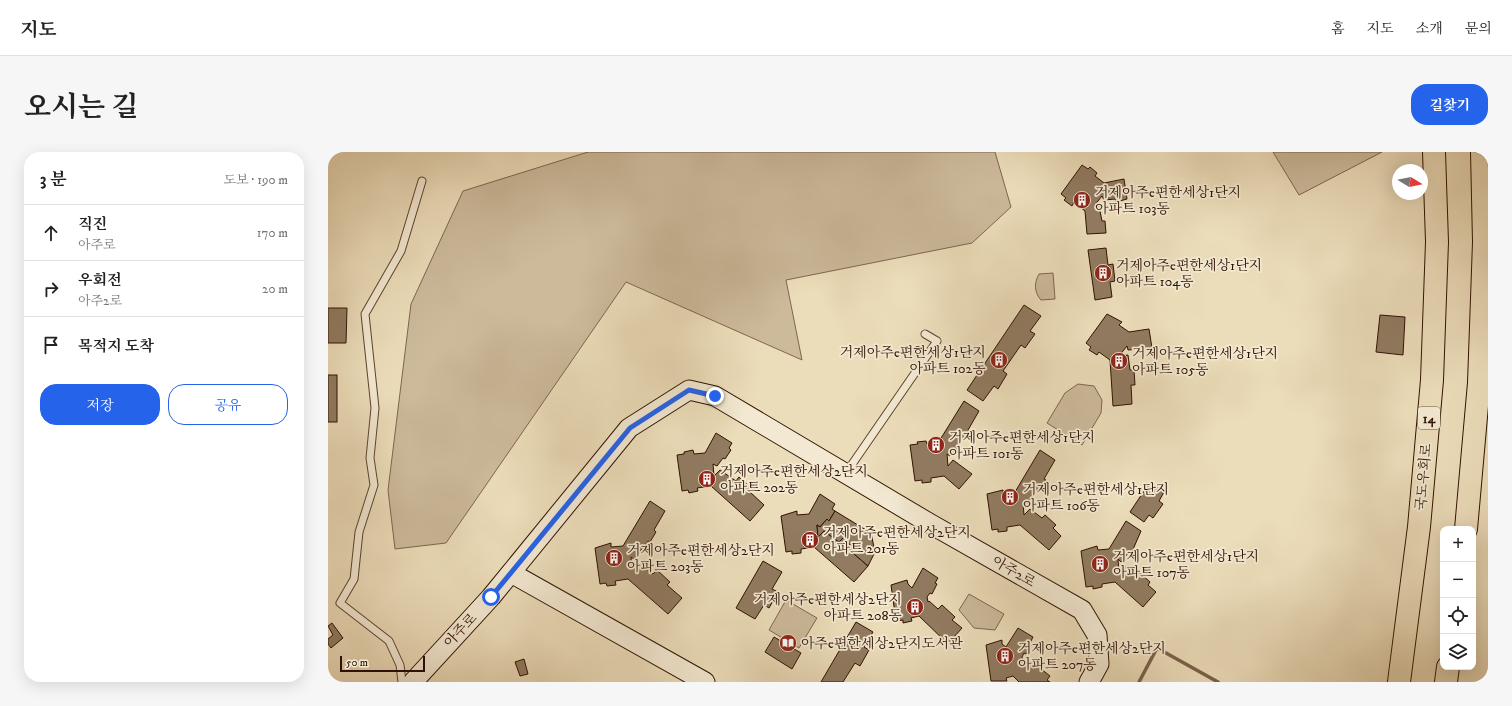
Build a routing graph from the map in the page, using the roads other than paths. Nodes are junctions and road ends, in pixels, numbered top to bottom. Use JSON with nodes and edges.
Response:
{"nodes":[{"id":1,"x":1434,"y":152,"type":"edge"},
{"id":2,"x":1482,"y":152,"type":"edge"},
{"id":3,"x":422,"y":181,"type":"dead end"},
{"id":4,"x":925,"y":334,"type":"dead end"},
{"id":5,"x":689,"y":390,"type":"joint"},
{"id":6,"x":846,"y":473,"type":"junction"},
{"id":7,"x":1466,"y":526,"type":"edge"},
{"id":8,"x":511,"y":573,"type":"junction"},
{"id":9,"x":1448,"y":670,"type":"edge"},
{"id":10,"x":402,"y":682,"type":"edge"},
{"id":11,"x":413,"y":682,"type":"edge"},
{"id":12,"x":705,"y":682,"type":"edge"},
{"id":13,"x":1089,"y":682,"type":"edge"},
{"id":14,"x":1399,"y":682,"type":"edge"},
{"id":15,"x":1446,"y":682,"type":"edge"}],
"edges":[{"from":1,"to":14,"type":"highway","name":"국도우회로","number":"14"},
{"from":2,"to":7,"type":"highway"},
{"from":3,"to":10,"type":"lane"},
{"from":4,"to":6,"type":"lane"},
{"from":5,"to":6,"type":"street","name":"아주2로"},
{"from":5,"to":8,"type":"street","name":"아주로"},
{"from":6,"to":13,"type":"street","name":"아주2로"},
{"from":8,"to":11,"type":"street","name":"아주로"},
{"from":8,"to":12,"type":"street"},
{"from":9,"to":15,"type":"highway"}]}
